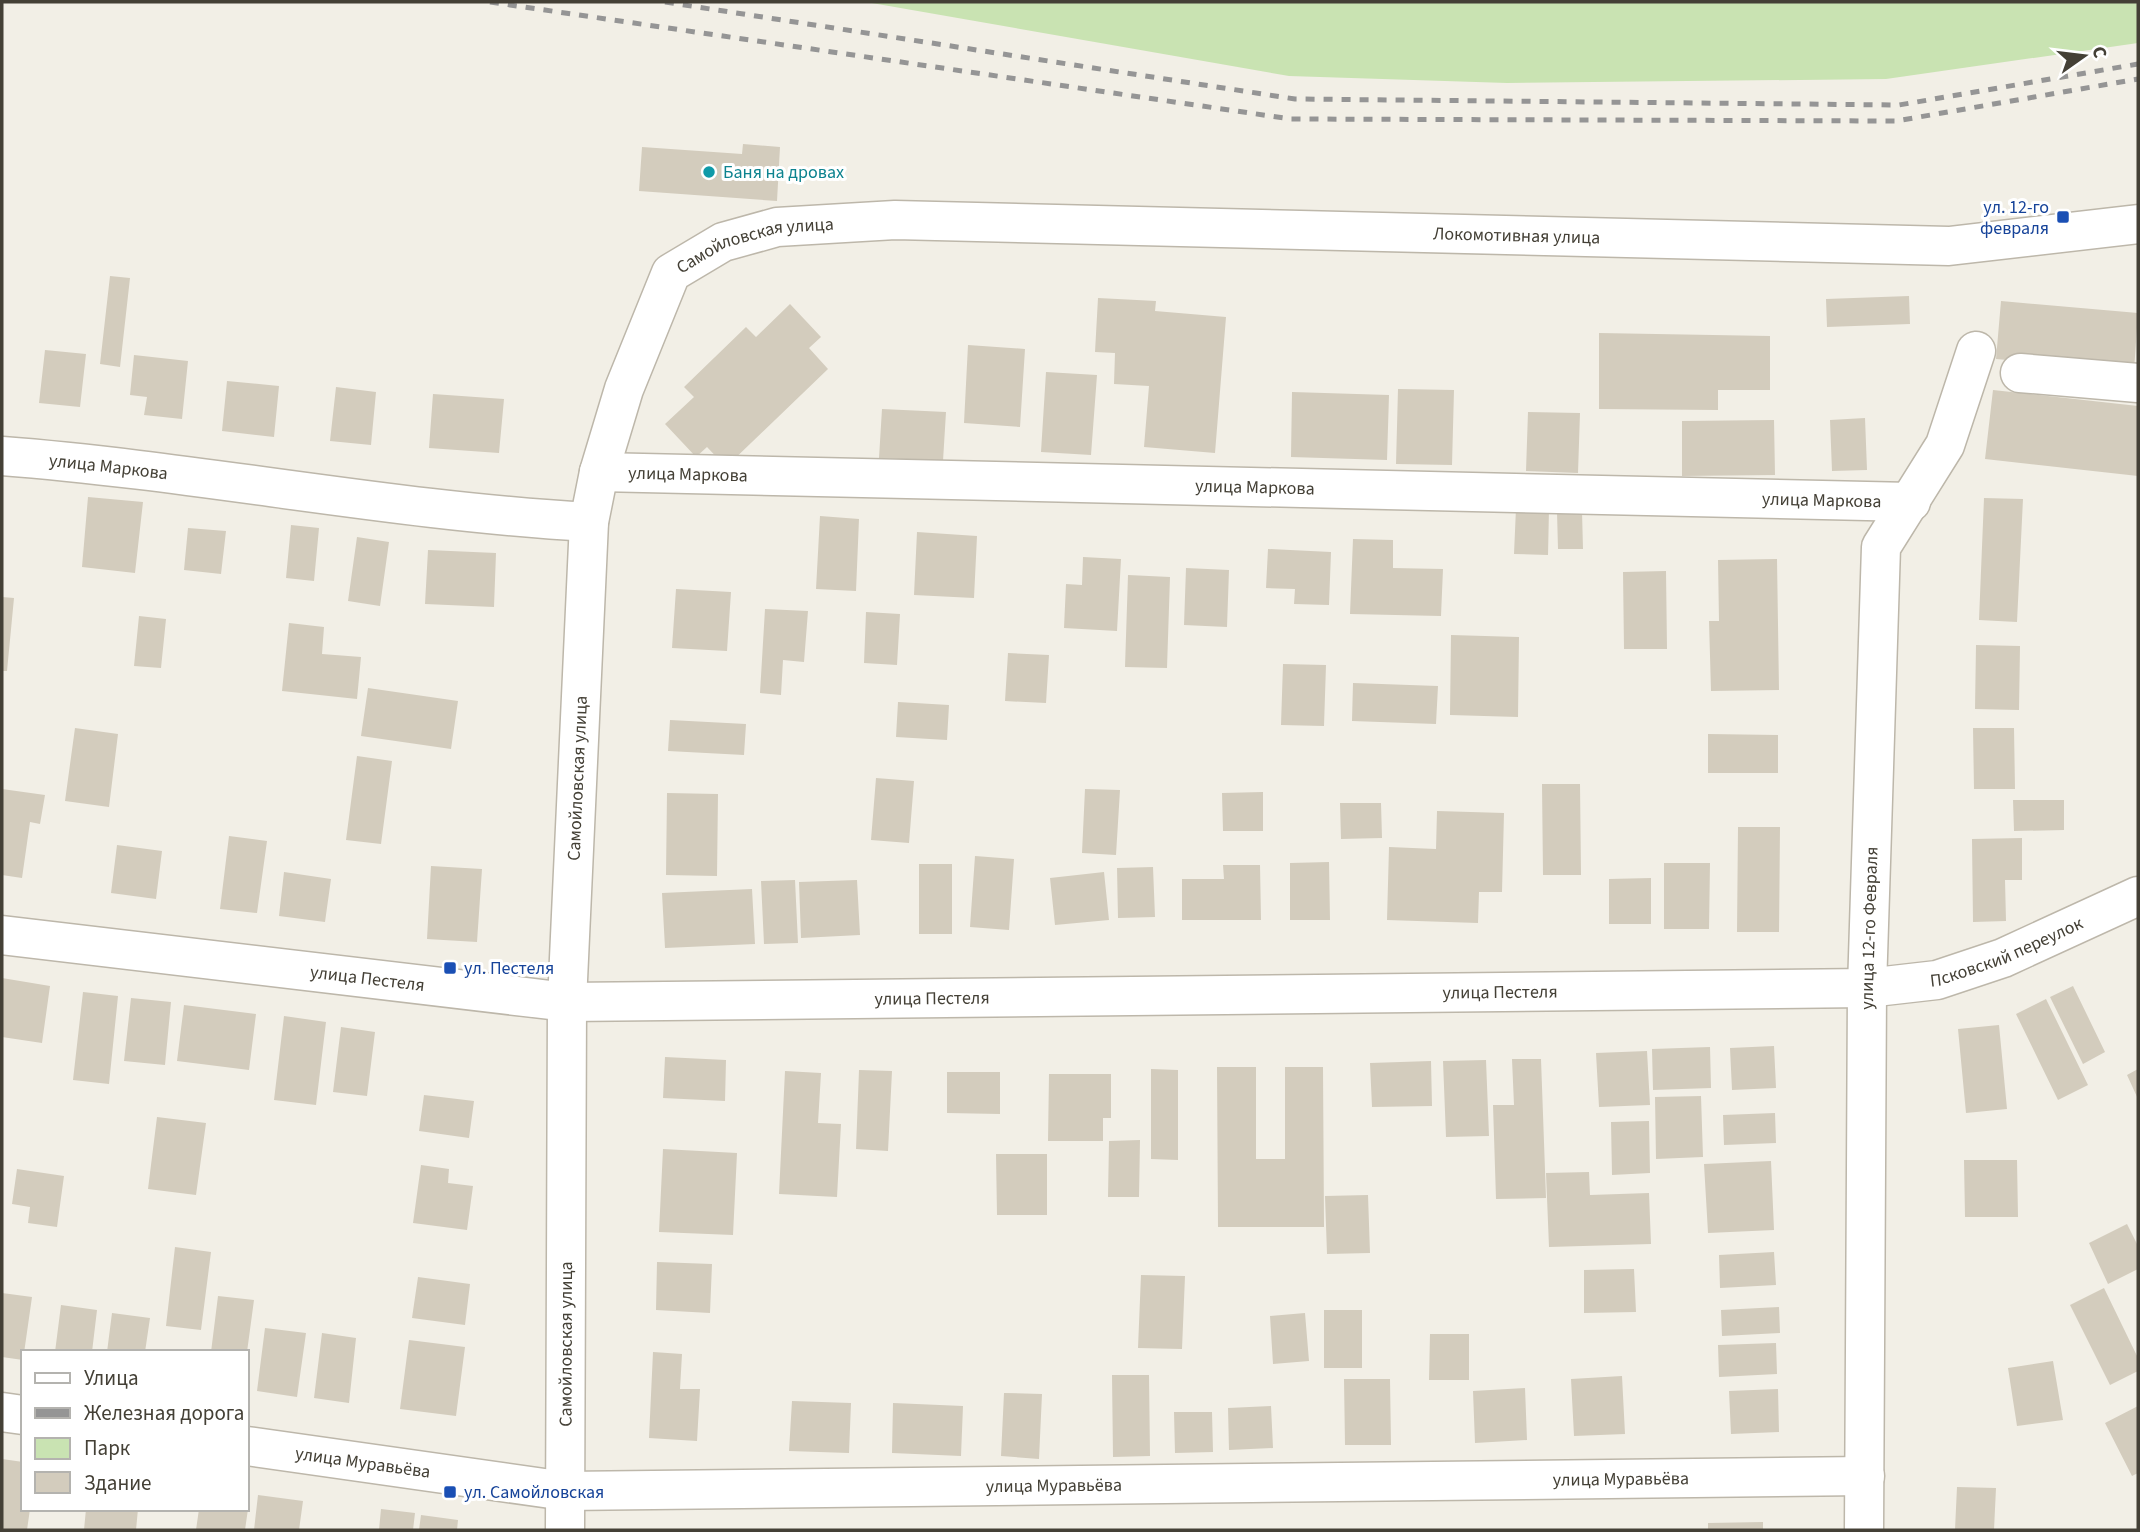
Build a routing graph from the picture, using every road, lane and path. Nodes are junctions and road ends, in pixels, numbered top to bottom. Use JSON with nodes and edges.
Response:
{"nodes":[{"id":1,"x":895,"y":220,"type":"joint"},
{"id":2,"x":2138,"y":224,"type":"edge"},
{"id":3,"x":1976,"y":351,"type":"dead end"},
{"id":4,"x":2020,"y":373,"type":"dead end"},
{"id":5,"x":2138,"y":383,"type":"edge"},
{"id":6,"x":2,"y":456,"type":"edge"},
{"id":7,"x":599,"y":472,"type":"junction"},
{"id":8,"x":1911,"y":502,"type":"junction"},
{"id":9,"x":589,"y":522,"type":"junction"},
{"id":10,"x":2138,"y":896,"type":"edge"},
{"id":11,"x":2,"y":935,"type":"edge"},
{"id":12,"x":1867,"y":988,"type":"junction"},
{"id":13,"x":567,"y":1002,"type":"junction"},
{"id":14,"x":2,"y":1412,"type":"edge"},
{"id":15,"x":21,"y":1415,"type":"edge"},
{"id":16,"x":248,"y":1446,"type":"edge"},
{"id":17,"x":1865,"y":1476,"type":"junction"},
{"id":18,"x":565,"y":1491,"type":"junction"},
{"id":19,"x":565,"y":1530,"type":"edge"},
{"id":20,"x":1864,"y":1530,"type":"edge"}],
"edges":[{"from":1,"to":2,"type":"street","name":"Локомотивная улица"},
{"from":1,"to":7,"type":"street","name":"Самойловская улица"},
{"from":3,"to":8,"type":"street","name":"улица 12-го Февраля"},
{"from":4,"to":5,"type":"street"},
{"from":6,"to":9,"type":"street","name":"улица Маркова"},
{"from":7,"to":8,"type":"street","name":"улица Маркова"},
{"from":7,"to":9,"type":"street","name":"Самойловская улица"},
{"from":8,"to":12,"type":"street","name":"улица 12-го Февраля"},
{"from":9,"to":13,"type":"street","name":"Самойловская улица"},
{"from":10,"to":12,"type":"street","name":"Псковский переулок"},
{"from":11,"to":13,"type":"street","name":"улица Пестеля"},
{"from":12,"to":13,"type":"street","name":"улица Пестеля"},
{"from":12,"to":17,"type":"street","name":"улица 12-го Февраля"},
{"from":13,"to":18,"type":"street","name":"Самойловская улица"},
{"from":14,"to":15,"type":"street"},
{"from":16,"to":18,"type":"street","name":"улица Муравьёва"},
{"from":17,"to":18,"type":"street","name":"улица Муравьёва"},
{"from":17,"to":20,"type":"street","name":"улица 12-го Февраля"},
{"from":18,"to":19,"type":"street","name":"Самойловская улица"}]}
